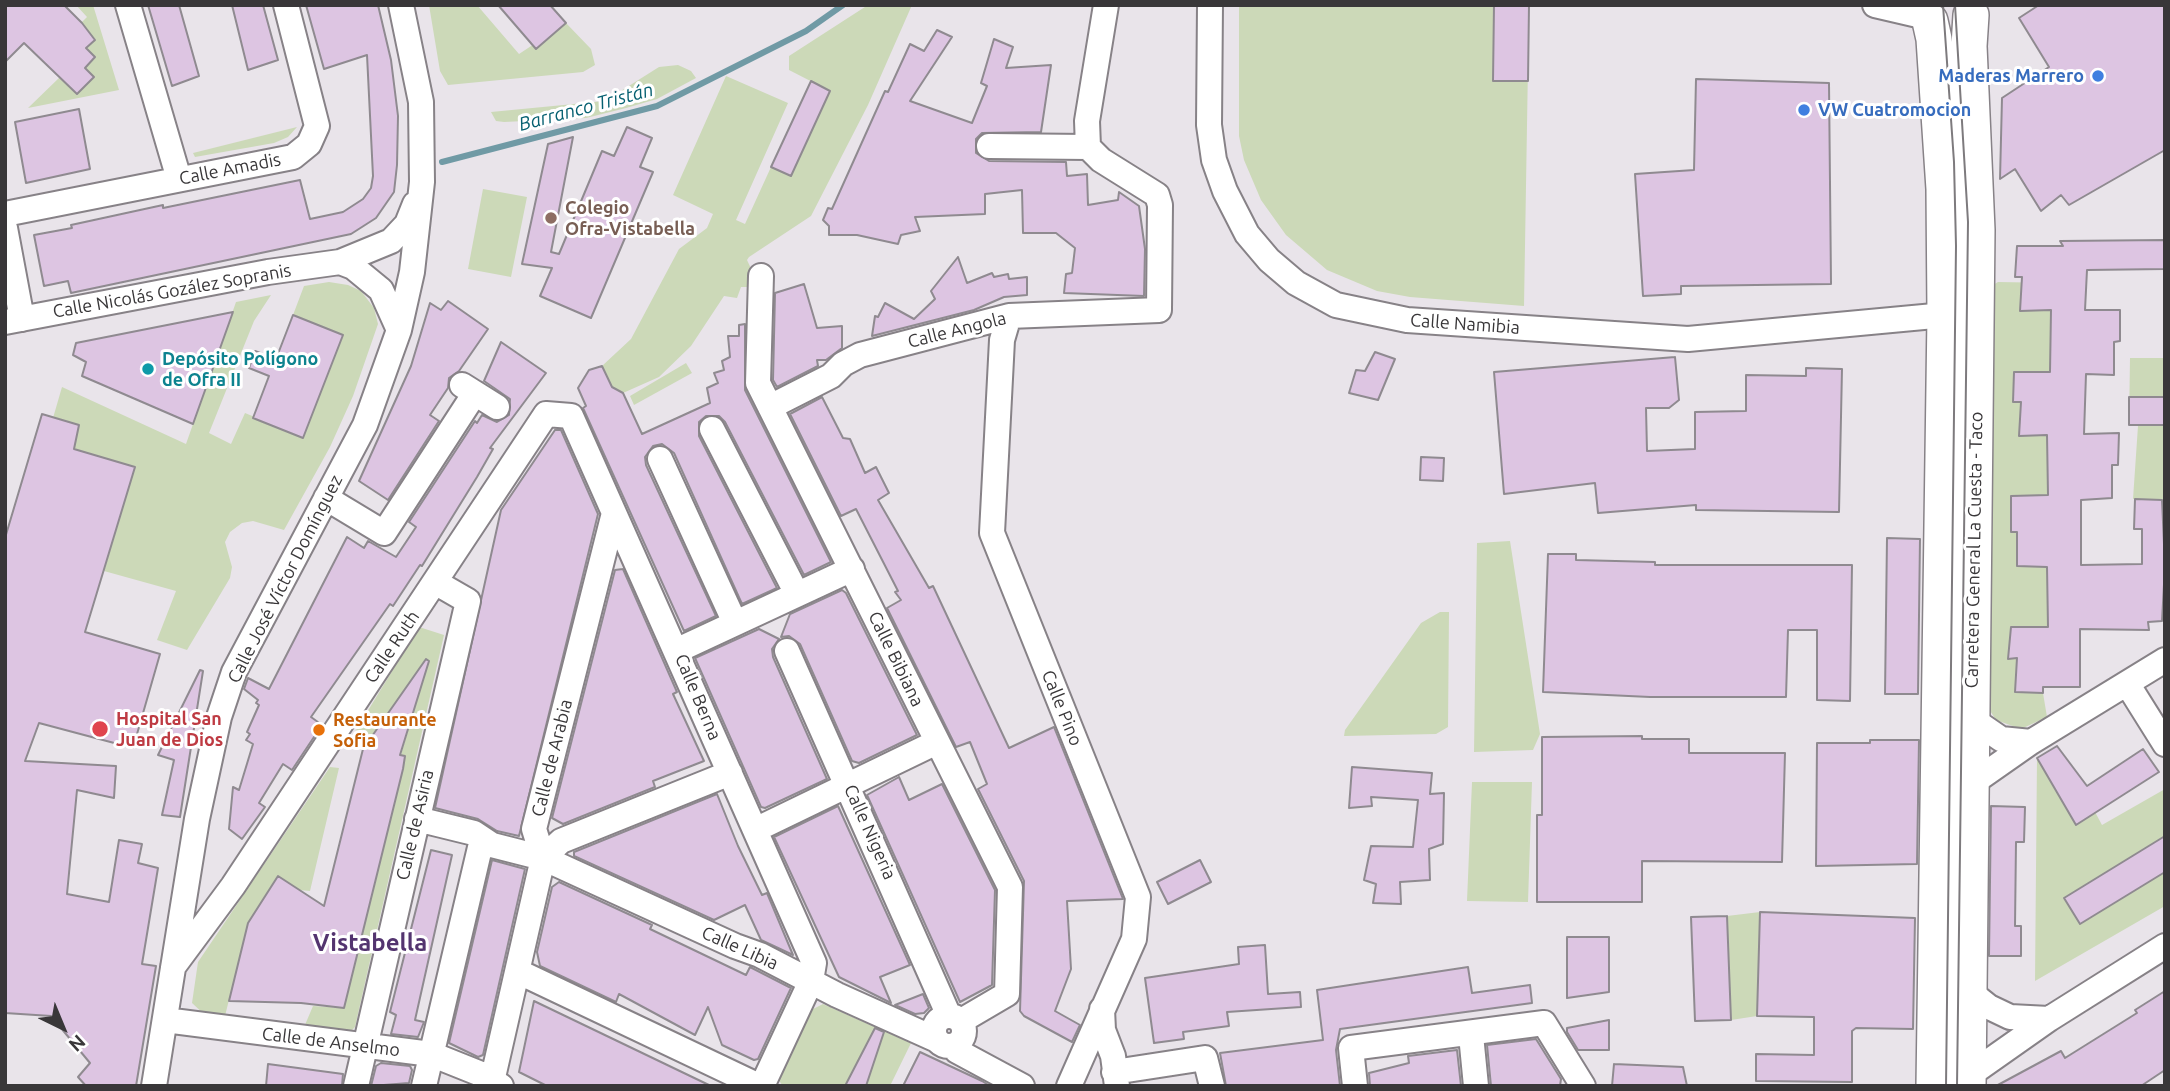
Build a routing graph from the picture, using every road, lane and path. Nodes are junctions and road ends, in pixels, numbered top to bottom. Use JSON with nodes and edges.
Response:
{"nodes":[{"id":1,"x":128,"y":5,"type":"edge"},
{"id":2,"x":286,"y":5,"type":"edge"},
{"id":3,"x":401,"y":5,"type":"edge"},
{"id":4,"x":1106,"y":5,"type":"edge"},
{"id":5,"x":1210,"y":5,"type":"edge"},
{"id":6,"x":1875,"y":5,"type":"edge"},
{"id":7,"x":1976,"y":10,"type":"edge"},
{"id":8,"x":1919,"y":14,"type":"edge"},
{"id":9,"x":989,"y":146,"type":"dead end"},
{"id":10,"x":1088,"y":148,"type":"junction"},
{"id":11,"x":179,"y":179,"type":"junction"},
{"id":12,"x":422,"y":182,"type":"junction"},
{"id":13,"x":5,"y":215,"type":"edge"},
{"id":14,"x":5,"y":228,"type":"edge"},
{"id":15,"x":340,"y":262,"type":"junction"},
{"id":16,"x":761,"y":276,"type":"dead end"},
{"id":17,"x":1945,"y":315,"type":"junction"},
{"id":18,"x":1009,"y":316,"type":"junction"},
{"id":19,"x":13,"y":320,"type":"edge"},
{"id":20,"x":399,"y":330,"type":"junction"},
{"id":21,"x":497,"y":407,"type":"dead end"},
{"id":22,"x":770,"y":407,"type":"junction"},
{"id":23,"x":572,"y":416,"type":"joint"},
{"id":24,"x":712,"y":429,"type":"dead end"},
{"id":25,"x":660,"y":458,"type":"dead end"},
{"id":26,"x":326,"y":498,"type":"junction"},
{"id":27,"x":614,"y":513,"type":"junction"},
{"id":28,"x":852,"y":569,"type":"junction"},
{"id":29,"x":435,"y":582,"type":"junction"},
{"id":30,"x":797,"y":594,"type":"junction"},
{"id":31,"x":735,"y":623,"type":"junction"},
{"id":32,"x":678,"y":650,"type":"junction"},
{"id":33,"x":787,"y":650,"type":"dead end"},
{"id":34,"x":2165,"y":660,"type":"edge"},
{"id":35,"x":2128,"y":685,"type":"junction"},
{"id":36,"x":1972,"y":719,"type":"junction"},
{"id":37,"x":937,"y":742,"type":"junction"},
{"id":38,"x":2031,"y":742,"type":"junction"},
{"id":39,"x":2165,"y":744,"type":"edge"},
{"id":40,"x":730,"y":773,"type":"junction"},
{"id":41,"x":1971,"y":783,"type":"junction"},
{"id":42,"x":849,"y":785,"type":"junction"},
{"id":43,"x":417,"y":819,"type":"junction"},
{"id":44,"x":755,"y":830,"type":"junction"},
{"id":45,"x":482,"y":839,"type":"junction"},
{"id":46,"x":543,"y":858,"type":"junction"},
{"id":47,"x":2165,"y":946,"type":"edge"},
{"id":48,"x":173,"y":967,"type":"junction"},
{"id":49,"x":519,"y":972,"type":"junction"},
{"id":50,"x":811,"y":981,"type":"junction"},
{"id":51,"x":1969,"y":991,"type":"junction"},
{"id":52,"x":1102,"y":1005,"type":"junction"},
{"id":53,"x":955,"y":1018,"type":"junction"},
{"id":54,"x":2049,"y":1019,"type":"junction"},
{"id":55,"x":165,"y":1020,"type":"junction"},
{"id":56,"x":1471,"y":1035,"type":"junction"},
{"id":57,"x":946,"y":1043,"type":"junction"},
{"id":58,"x":365,"y":1047,"type":"junction"},
{"id":59,"x":431,"y":1054,"type":"junction"},
{"id":60,"x":1115,"y":1079,"type":"edge"},
{"id":61,"x":1968,"y":1081,"type":"edge"},
{"id":62,"x":495,"y":1084,"type":"edge"},
{"id":63,"x":154,"y":1086,"type":"edge"},
{"id":64,"x":356,"y":1086,"type":"edge"},
{"id":65,"x":424,"y":1086,"type":"edge"},
{"id":66,"x":761,"y":1086,"type":"edge"},
{"id":67,"x":1022,"y":1086,"type":"edge"},
{"id":68,"x":1069,"y":1086,"type":"edge"},
{"id":69,"x":1212,"y":1086,"type":"edge"},
{"id":70,"x":1355,"y":1086,"type":"edge"},
{"id":71,"x":1476,"y":1086,"type":"edge"},
{"id":72,"x":1583,"y":1086,"type":"edge"},
{"id":73,"x":1934,"y":1086,"type":"edge"}],
"edges":[{"from":1,"to":11,"type":"street"},
{"from":2,"to":11,"type":"street","name":"Calle Amadis"},
{"from":3,"to":12,"type":"street"},
{"from":4,"to":10,"type":"street"},
{"from":5,"to":17,"type":"street","name":"Calle Namibia"},
{"from":6,"to":8,"type":"street"},
{"from":7,"to":8,"type":"main road"},
{"from":7,"to":36,"type":"main road","name":"Carretera General La Cuesta - Taco"},
{"from":8,"to":17,"type":"main road","name":"Carretera General La Cuesta - Taco"},
{"from":9,"to":10,"type":"street"},
{"from":10,"to":18,"type":"street","name":"Calle Angola"},
{"from":11,"to":13,"type":"street","name":"Calle Amadis"},
{"from":12,"to":15,"type":"street","name":"Calle Nicolás Gozález Sopranis"},
{"from":12,"to":20,"type":"street","name":"Calle José Víctor Domínguez"},
{"from":14,"to":19,"type":"street"},
{"from":15,"to":19,"type":"street","name":"Calle Nicolás Gozález Sopranis"},
{"from":15,"to":20,"type":"street"},
{"from":16,"to":22,"type":"street","name":"Calle Bibiana"},
{"from":17,"to":73,"type":"main road","name":"Carretera General La Cuesta - Taco"},
{"from":18,"to":22,"type":"street","name":"Calle Angola"},
{"from":18,"to":52,"type":"street","name":"Calle Pino"},
{"from":20,"to":26,"type":"street","name":"Calle José Víctor Domínguez"},
{"from":21,"to":26,"type":"street"},
{"from":22,"to":28,"type":"street","name":"Calle Bibiana"},
{"from":23,"to":27,"type":"street","name":"Calle Berna"},
{"from":23,"to":29,"type":"street","name":"Calle Ruth"},
{"from":24,"to":30,"type":"street"},
{"from":25,"to":31,"type":"street"},
{"from":26,"to":48,"type":"street","name":"Calle José Víctor Domínguez"},
{"from":27,"to":32,"type":"street","name":"Calle Berna"},
{"from":27,"to":46,"type":"street","name":"Calle de Arabia"},
{"from":28,"to":30,"type":"street"},
{"from":28,"to":37,"type":"street","name":"Calle Bibiana"},
{"from":29,"to":43,"type":"street","name":"Calle de Asiria"},
{"from":29,"to":48,"type":"street","name":"Calle Ruth"},
{"from":30,"to":31,"type":"street"},
{"from":31,"to":32,"type":"street"},
{"from":32,"to":40,"type":"street","name":"Calle Berna"},
{"from":33,"to":42,"type":"street","name":"Calle Nigeria"},
{"from":34,"to":35,"type":"street"},
{"from":35,"to":38,"type":"street"},
{"from":35,"to":39,"type":"street"},
{"from":36,"to":38,"type":"street"},
{"from":36,"to":41,"type":"main road","name":"Carretera General La Cuesta - Taco"},
{"from":37,"to":42,"type":"street"},
{"from":37,"to":53,"type":"street","name":"Calle Bibiana"},
{"from":38,"to":41,"type":"street"},
{"from":40,"to":44,"type":"street","name":"Calle Berna"},
{"from":40,"to":46,"type":"street"},
{"from":41,"to":51,"type":"main road","name":"Carretera General La Cuesta - Taco"},
{"from":42,"to":44,"type":"street"},
{"from":42,"to":53,"type":"street","name":"Calle Nigeria"},
{"from":43,"to":45,"type":"street","name":"Calle Libia"},
{"from":43,"to":58,"type":"street","name":"Calle de Asiria"},
{"from":44,"to":50,"type":"street","name":"Calle Berna"},
{"from":45,"to":46,"type":"street","name":"Calle Libia"},
{"from":45,"to":59,"type":"street"},
{"from":46,"to":49,"type":"street","name":"Calle de Arabia"},
{"from":46,"to":50,"type":"street","name":"Calle Libia"},
{"from":47,"to":54,"type":"street"},
{"from":48,"to":55,"type":"street","name":"Calle José Víctor Domínguez"},
{"from":49,"to":62,"type":"street","name":"Calle de Arabia"},
{"from":49,"to":66,"type":"street"},
{"from":50,"to":57,"type":"street","name":"Calle Libia"},
{"from":50,"to":66,"type":"street"},
{"from":51,"to":54,"type":"street"},
{"from":51,"to":61,"type":"main road","name":"Carretera General La Cuesta - Taco"},
{"from":52,"to":60,"type":"street"},
{"from":52,"to":68,"type":"street","name":"Calle Pino"},
{"from":53,"to":57,"type":"street"},
{"from":54,"to":61,"type":"street"},
{"from":55,"to":58,"type":"street","name":"Calle de Anselmo"},
{"from":55,"to":63,"type":"street","name":"Calle José Víctor Domínguez"},
{"from":56,"to":70,"type":"street"},
{"from":56,"to":71,"type":"street"},
{"from":56,"to":72,"type":"street"},
{"from":57,"to":67,"type":"street","name":"Calle Libia"},
{"from":58,"to":59,"type":"street","name":"Calle de Anselmo"},
{"from":58,"to":64,"type":"street","name":"Calle de Asiria"},
{"from":59,"to":62,"type":"street","name":"Calle de Anselmo"},
{"from":59,"to":65,"type":"street"},
{"from":60,"to":69,"type":"street"}]}
